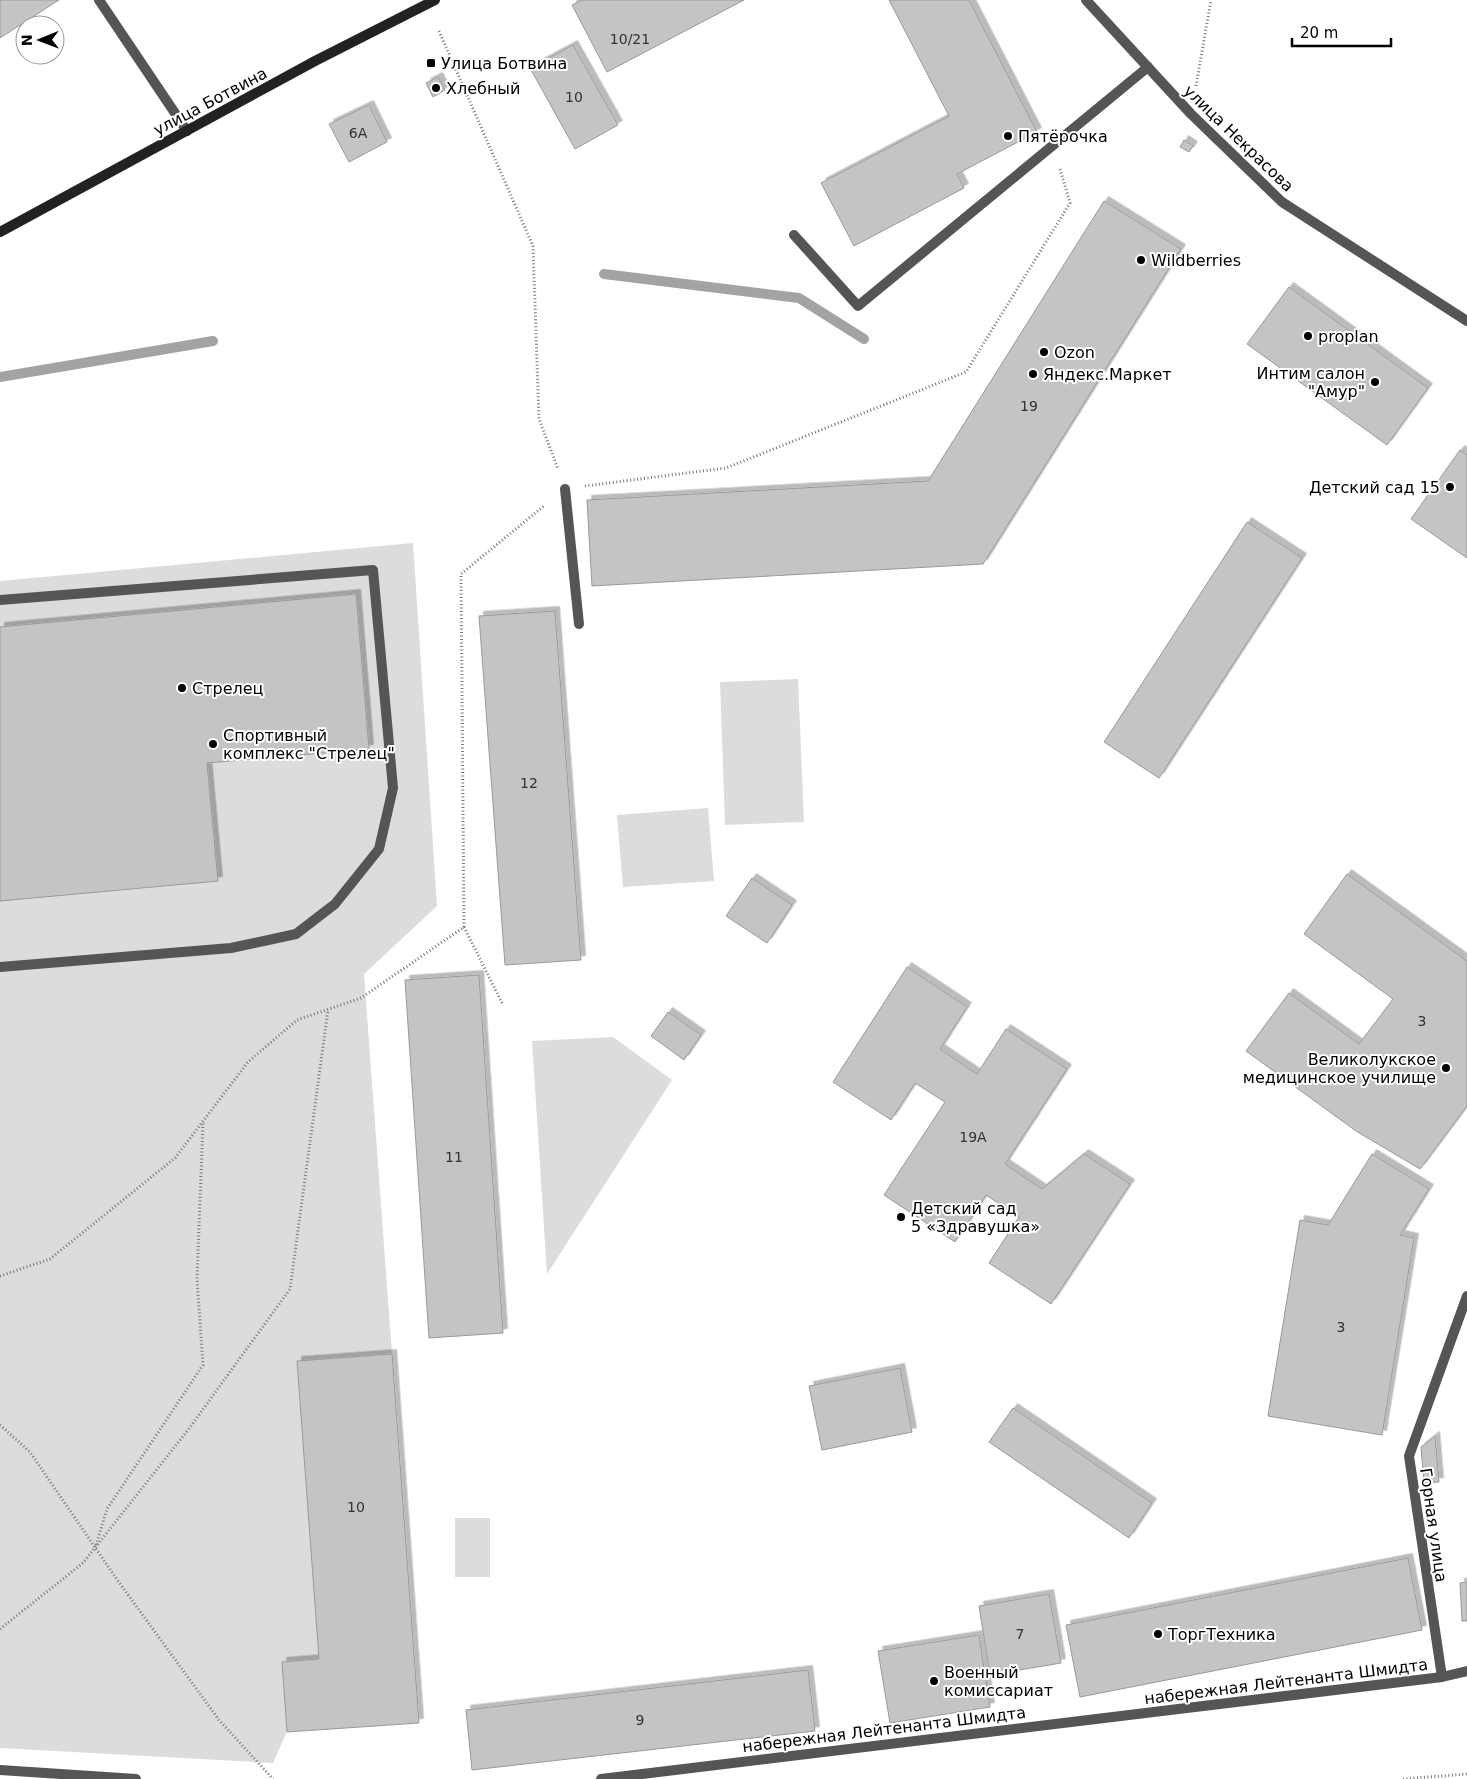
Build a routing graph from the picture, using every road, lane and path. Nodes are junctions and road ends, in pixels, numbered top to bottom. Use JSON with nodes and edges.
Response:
{"nodes":[{"id":1,"x":98,"y":0,"type":"edge"},
{"id":2,"x":435,"y":0,"type":"edge"},
{"id":3,"x":1086,"y":0,"type":"edge"},
{"id":4,"x":1211,"y":0,"type":"edge"},
{"id":5,"x":439,"y":31,"type":"dead end"},
{"id":6,"x":1148,"y":67,"type":"junction"},
{"id":7,"x":1191,"y":114,"type":"junction"},
{"id":8,"x":188,"y":130,"type":"junction"},
{"id":9,"x":1053,"y":146,"type":"junction"},
{"id":10,"x":0,"y":232,"type":"edge"},
{"id":11,"x":794,"y":235,"type":"dead end"},
{"id":12,"x":1467,"y":321,"type":"edge"},
{"id":13,"x":565,"y":489,"type":"junction"},
{"id":14,"x":0,"y":600,"type":"edge"},
{"id":15,"x":579,"y":624,"type":"dead end"},
{"id":16,"x":464,"y":927,"type":"junction"},
{"id":17,"x":0,"y":967,"type":"edge"},
{"id":18,"x":503,"y":1005,"type":"dead end"},
{"id":19,"x":328,"y":1010,"type":"junction"},
{"id":20,"x":202,"y":1122,"type":"junction"},
{"id":21,"x":0,"y":1276,"type":"edge"},
{"id":22,"x":1467,"y":1296,"type":"edge"},
{"id":23,"x":0,"y":1425,"type":"edge"},
{"id":24,"x":95,"y":1548,"type":"junction"},
{"id":25,"x":0,"y":1629,"type":"edge"},
{"id":26,"x":1467,"y":1671,"type":"edge"},
{"id":27,"x":1442,"y":1677,"type":"junction"},
{"id":28,"x":0,"y":1770,"type":"edge"},
{"id":29,"x":1467,"y":1774,"type":"edge"},
{"id":30,"x":136,"y":1779,"type":"edge"},
{"id":31,"x":273,"y":1779,"type":"edge"},
{"id":32,"x":601,"y":1779,"type":"edge"},
{"id":33,"x":1403,"y":1779,"type":"edge"}],
"edges":[{"from":1,"to":8,"type":"street"},
{"from":2,"to":8,"type":"main road","name":"улица Ботвина"},
{"from":3,"to":6,"type":"street","name":"улица Некрасова"},
{"from":4,"to":7,"type":"path"},
{"from":5,"to":13,"type":"path"},
{"from":6,"to":7,"type":"street","name":"улица Некрасова"},
{"from":6,"to":9,"type":"street"},
{"from":7,"to":12,"type":"street","name":"улица Некрасова"},
{"from":8,"to":10,"type":"main road","name":"улица Ботвина"},
{"from":9,"to":11,"type":"street"},
{"from":9,"to":13,"type":"path"},
{"from":13,"to":15,"type":"street"},
{"from":13,"to":16,"type":"path"},
{"from":14,"to":17,"type":"street"},
{"from":16,"to":18,"type":"path"},
{"from":16,"to":19,"type":"path"},
{"from":19,"to":20,"type":"path"},
{"from":19,"to":24,"type":"path"},
{"from":20,"to":21,"type":"path"},
{"from":20,"to":24,"type":"path"},
{"from":22,"to":27,"type":"street","name":"Горная улица"},
{"from":23,"to":24,"type":"path"},
{"from":24,"to":25,"type":"path"},
{"from":24,"to":31,"type":"path"},
{"from":26,"to":27,"type":"street","name":"набережная Лейтенанта Шмидта"},
{"from":27,"to":32,"type":"street","name":"набережная Лейтенанта Шмидта"},
{"from":28,"to":30,"type":"street"},
{"from":29,"to":33,"type":"path"}]}
